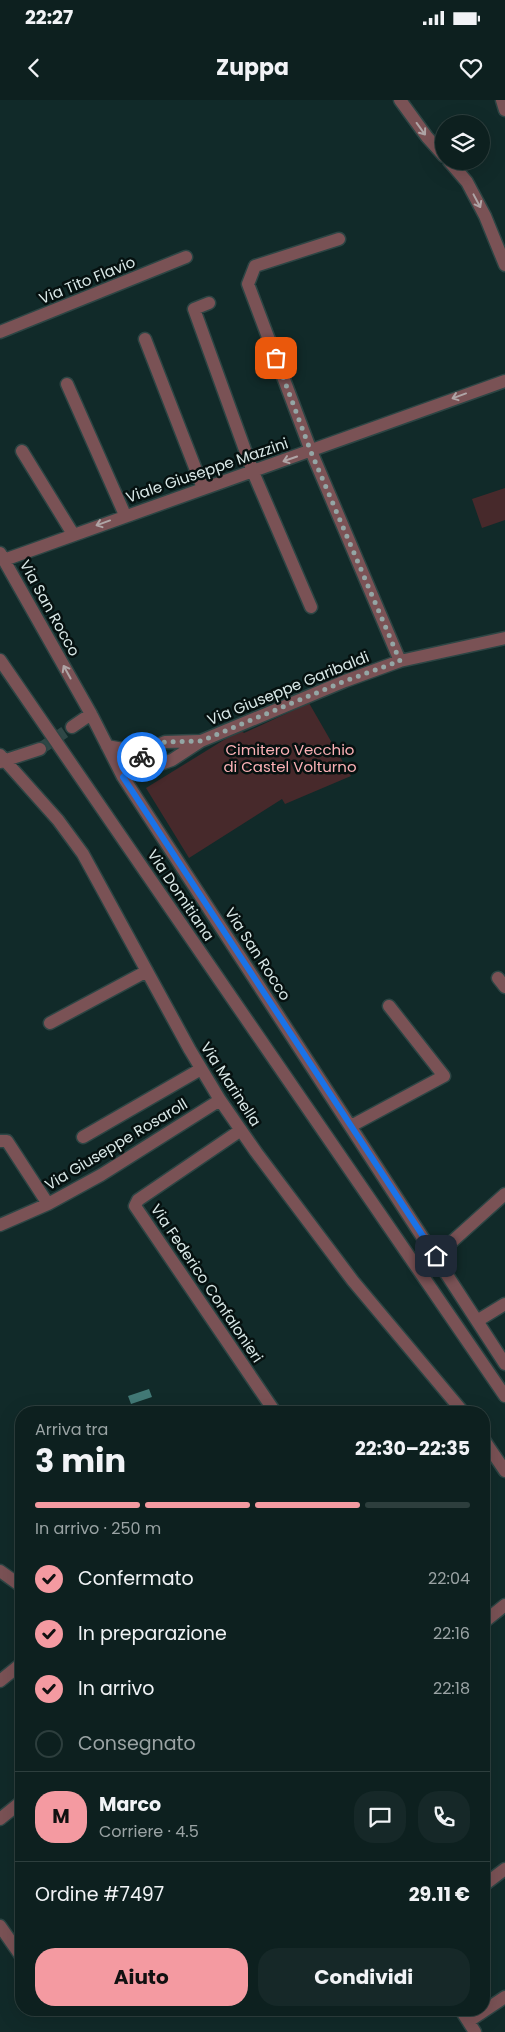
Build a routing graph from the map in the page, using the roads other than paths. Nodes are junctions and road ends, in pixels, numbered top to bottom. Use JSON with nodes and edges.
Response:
{"nodes":[{"id":1,"x":400,"y":100,"type":"edge"},
{"id":2,"x":502,"y":100,"type":"edge"},
{"id":3,"x":505,"y":110,"type":"edge"},
{"id":4,"x":435,"y":146,"type":"edge"},
{"id":5,"x":457,"y":170,"type":"edge"},
{"id":6,"x":339,"y":240,"type":"dead end"},
{"id":7,"x":186,"y":257,"type":"dead end"},
{"id":8,"x":505,"y":265,"type":"edge"},
{"id":9,"x":209,"y":303,"type":"dead end"},
{"id":10,"x":0,"y":332,"type":"edge"},
{"id":11,"x":145,"y":339,"type":"dead end"},
{"id":12,"x":505,"y":381,"type":"edge"},
{"id":13,"x":67,"y":384,"type":"dead end"},
{"id":14,"x":22,"y":451,"type":"dead end"},
{"id":15,"x":311,"y":452,"type":"junction"},
{"id":16,"x":253,"y":472,"type":"junction"},
{"id":17,"x":202,"y":488,"type":"junction"},
{"id":18,"x":125,"y":515,"type":"junction"},
{"id":19,"x":73,"y":534,"type":"junction"},
{"id":20,"x":2,"y":556,"type":"edge"},
{"id":21,"x":311,"y":607,"type":"dead end"},
{"id":22,"x":505,"y":638,"type":"edge"},
{"id":23,"x":0,"y":660,"type":"edge"},
{"id":24,"x":400,"y":661,"type":"junction"},
{"id":25,"x":92,"y":714,"type":"junction"},
{"id":26,"x":72,"y":727,"type":"tunnel mouth"},
{"id":27,"x":201,"y":741,"type":"junction"},
{"id":28,"x":108,"y":746,"type":"junction"},
{"id":29,"x":40,"y":749,"type":"tunnel mouth"},
{"id":30,"x":150,"y":749,"type":"junction"},
{"id":31,"x":1,"y":759,"type":"edge"},
{"id":32,"x":123,"y":777,"type":"junction"},
{"id":33,"x":147,"y":971,"type":"junction"},
{"id":34,"x":389,"y":1006,"type":"dead end"},
{"id":35,"x":50,"y":1023,"type":"dead end"},
{"id":36,"x":201,"y":1069,"type":"junction"},
{"id":37,"x":220,"y":1100,"type":"junction"},
{"id":38,"x":351,"y":1126,"type":"junction"},
{"id":39,"x":241,"y":1130,"type":"junction"},
{"id":40,"x":83,"y":1137,"type":"dead end"},
{"id":41,"x":0,"y":1141,"type":"edge"},
{"id":42,"x":505,"y":1194,"type":"edge"},
{"id":43,"x":48,"y":1204,"type":"junction"},
{"id":44,"x":0,"y":1225,"type":"edge"},
{"id":45,"x":436,"y":1256,"type":"junction"},
{"id":46,"x":505,"y":1304,"type":"edge"},
{"id":47,"x":477,"y":1321,"type":"junction"},
{"id":48,"x":505,"y":1364,"type":"edge"},
{"id":49,"x":505,"y":1396,"type":"edge"},
{"id":50,"x":272,"y":1406,"type":"edge"},
{"id":51,"x":458,"y":1406,"type":"edge"},
{"id":52,"x":490,"y":1449,"type":"edge"},
{"id":53,"x":505,"y":1471,"type":"edge"},
{"id":54,"x":0,"y":1572,"type":"edge"},
{"id":55,"x":15,"y":1582,"type":"edge"},
{"id":56,"x":505,"y":1605,"type":"edge"},
{"id":57,"x":490,"y":1617,"type":"edge"},
{"id":58,"x":15,"y":1669,"type":"edge"},
{"id":59,"x":0,"y":1681,"type":"edge"},
{"id":60,"x":15,"y":1807,"type":"edge"},
{"id":61,"x":0,"y":1819,"type":"edge"},
{"id":62,"x":505,"y":1869,"type":"edge"},
{"id":63,"x":490,"y":1880,"type":"edge"},
{"id":64,"x":0,"y":1926,"type":"edge"},
{"id":65,"x":15,"y":1947,"type":"edge"},
{"id":66,"x":505,"y":1997,"type":"edge"},
{"id":67,"x":490,"y":2011,"type":"edge"},
{"id":68,"x":465,"y":2016,"type":"edge"},
{"id":69,"x":484,"y":2016,"type":"edge"},
{"id":70,"x":472,"y":2027,"type":"edge"}],
"edges":[{"from":1,"to":4,"type":"street","one_way":true},
{"from":2,"to":3,"type":"street"},
{"from":5,"to":8,"type":"street","one_way":true},
{"from":6,"to":15,"type":"street"},
{"from":7,"to":10,"type":"street","name":"Via Tito Flavio"},
{"from":9,"to":16,"type":"street"},
{"from":11,"to":17,"type":"street"},
{"from":12,"to":15,"type":"street","name":"Viale Giuseppe Mazzini","one_way":true},
{"from":13,"to":18,"type":"street"},
{"from":14,"to":19,"type":"street"},
{"from":15,"to":16,"type":"street","name":"Viale Giuseppe Mazzini","one_way":true},
{"from":15,"to":24,"type":"street"},
{"from":16,"to":17,"type":"street","name":"Viale Giuseppe Mazzini"},
{"from":16,"to":21,"type":"street"},
{"from":17,"to":18,"type":"street","name":"Viale Giuseppe Mazzini"},
{"from":18,"to":19,"type":"street","name":"Viale Giuseppe Mazzini","one_way":true},
{"from":19,"to":20,"type":"street","name":"Viale Giuseppe Mazzini"},
{"from":25,"to":20,"type":"street","name":"Via San Rocco","one_way":true},
{"from":22,"to":24,"type":"street","name":"Via Giuseppe Garibaldi"},
{"from":23,"to":49,"type":"street","name":"Via Domitiana"},
{"from":24,"to":27,"type":"street","name":"Via Giuseppe Garibaldi"},
{"from":25,"to":26,"type":"street"},
{"from":25,"to":28,"type":"street","name":"Via San Rocco"},
{"from":27,"to":30,"type":"street","name":"Via Giuseppe Garibaldi"},
{"from":27,"to":32,"type":"street","name":"Via Giuseppe Garibaldi"},
{"from":28,"to":30,"type":"street","name":"Via Giuseppe Garibaldi"},
{"from":28,"to":32,"type":"street","name":"Via San Rocco"},
{"from":29,"to":31,"type":"street"},
{"from":30,"to":32,"type":"street","name":"Via Giuseppe Garibaldi"},
{"from":31,"to":33,"type":"street","name":"Via Marinella"},
{"from":32,"to":38,"type":"street","name":"Via San Rocco"},
{"from":33,"to":35,"type":"street"},
{"from":33,"to":36,"type":"street","name":"Via Marinella"},
{"from":34,"to":38,"type":"street"},
{"from":36,"to":37,"type":"street","name":"Via Marinella"},
{"from":36,"to":40,"type":"street"},
{"from":37,"to":39,"type":"street","name":"Via Marinella"},
{"from":37,"to":43,"type":"street","name":"Via Giuseppe Rosaroll"},
{"from":38,"to":45,"type":"street","name":"Via San Rocco"},
{"from":39,"to":50,"type":"street","name":"Via Federico Confalonieri"},
{"from":39,"to":51,"type":"street","name":"Via Marinella"},
{"from":41,"to":43,"type":"street"},
{"from":42,"to":45,"type":"street"},
{"from":43,"to":44,"type":"street","name":"Via Giuseppe Rosaroll"},
{"from":45,"to":47,"type":"street","name":"Via San Rocco"},
{"from":46,"to":47,"type":"street"},
{"from":47,"to":48,"type":"street","name":"Via San Rocco"},
{"from":52,"to":53,"type":"street"},
{"from":54,"to":55,"type":"street"},
{"from":56,"to":57,"type":"street"},
{"from":58,"to":59,"type":"street"},
{"from":60,"to":61,"type":"street"},
{"from":62,"to":63,"type":"street"},
{"from":64,"to":65,"type":"street"},
{"from":66,"to":67,"type":"street"},
{"from":68,"to":70,"type":"street"},
{"from":69,"to":70,"type":"street"}]}
